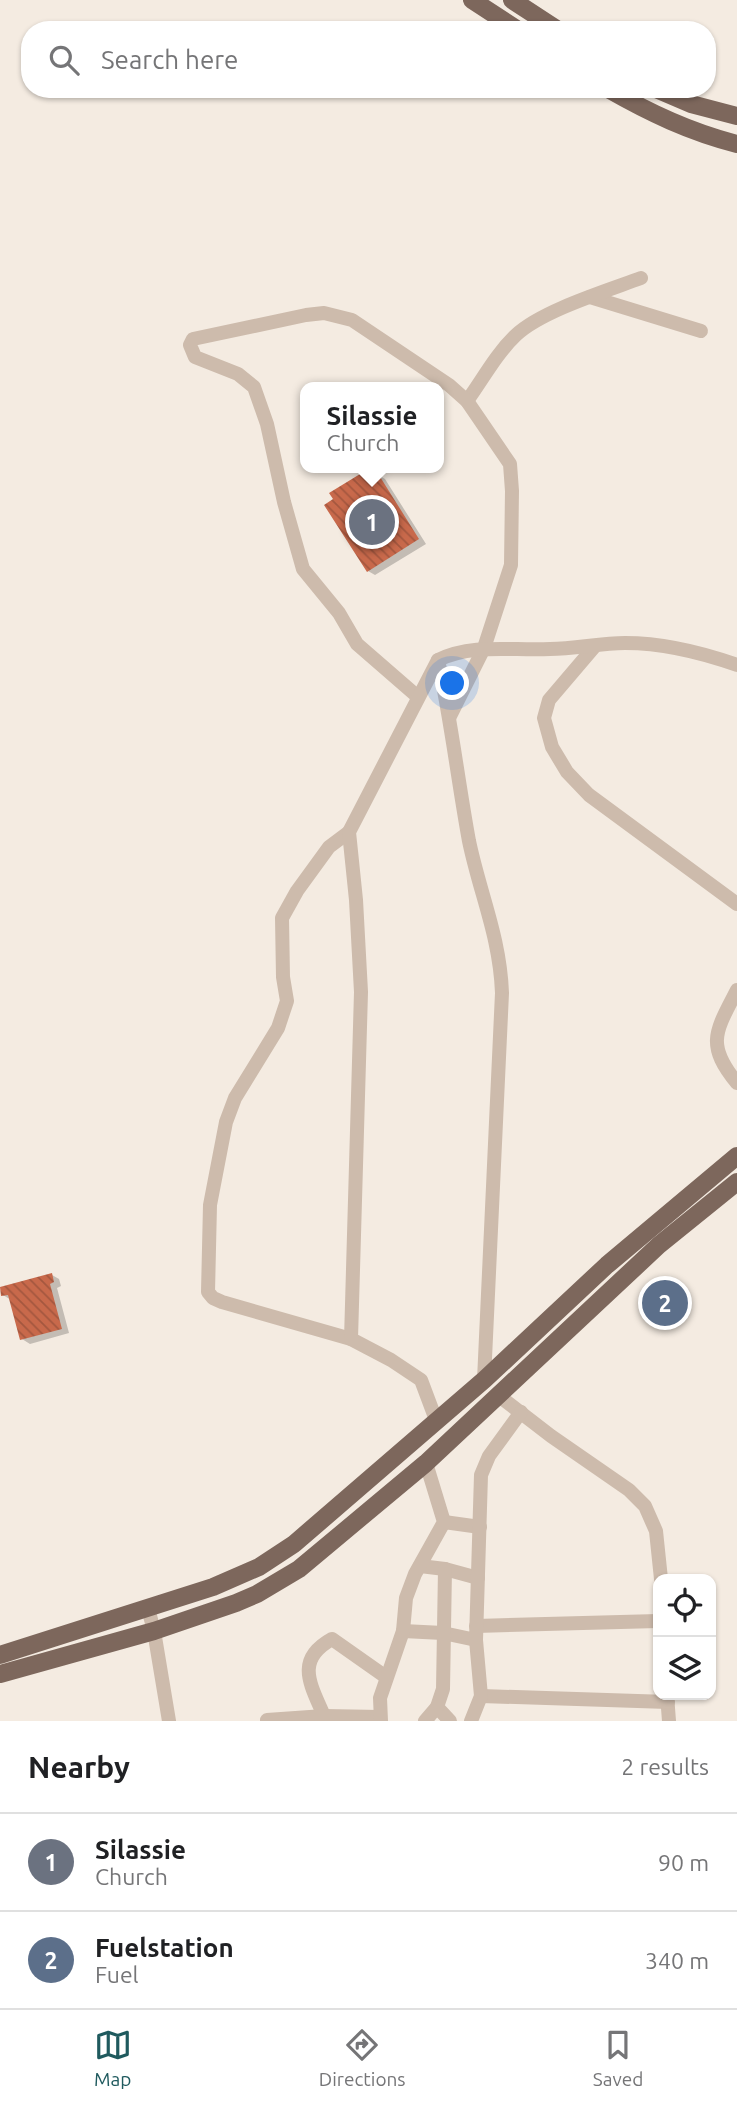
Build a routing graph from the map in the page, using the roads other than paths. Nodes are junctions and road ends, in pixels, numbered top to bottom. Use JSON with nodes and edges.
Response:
{"nodes":[{"id":1,"x":472,"y":0,"type":"edge"},
{"id":2,"x":512,"y":0,"type":"edge"},
{"id":3,"x":504,"y":21,"type":"edge"},
{"id":4,"x":544,"y":21,"type":"edge"},
{"id":5,"x":626,"y":98,"type":"edge"},
{"id":6,"x":677,"y":98,"type":"edge"},
{"id":7,"x":737,"y":116,"type":"edge"},
{"id":8,"x":737,"y":144,"type":"edge"},
{"id":9,"x":640,"y":278,"type":"dead end"},
{"id":10,"x":590,"y":297,"type":"junction"},
{"id":11,"x":701,"y":331,"type":"dead end"},
{"id":12,"x":467,"y":401,"type":"junction"},
{"id":13,"x":595,"y":646,"type":"junction"},
{"id":14,"x":484,"y":648,"type":"junction"},
{"id":15,"x":438,"y":660,"type":"junction"},
{"id":16,"x":737,"y":665,"type":"edge"},
{"id":17,"x":418,"y":697,"type":"junction"},
{"id":18,"x":450,"y":716,"type":"junction"},
{"id":19,"x":349,"y":832,"type":"junction"},
{"id":20,"x":737,"y":904,"type":"edge"},
{"id":21,"x":737,"y":990,"type":"edge"},
{"id":22,"x":737,"y":1083,"type":"edge"},
{"id":23,"x":737,"y":1156,"type":"edge"},
{"id":24,"x":737,"y":1182,"type":"edge"},
{"id":25,"x":652,"y":1238,"type":"junction"},
{"id":26,"x":607,"y":1265,"type":"junction"},
{"id":27,"x":621,"y":1279,"type":"junction"},
{"id":28,"x":351,"y":1339,"type":"junction"},
{"id":29,"x":484,"y":1380,"type":"junction"},
{"id":30,"x":499,"y":1396,"type":"junction"},
{"id":31,"x":521,"y":1412,"type":"junction"},
{"id":32,"x":436,"y":1420,"type":"junction"},
{"id":33,"x":426,"y":1463,"type":"junction"},
{"id":34,"x":444,"y":1522,"type":"junction"},
{"id":35,"x":480,"y":1527,"type":"junction"},
{"id":36,"x":420,"y":1566,"type":"junction"},
{"id":37,"x":445,"y":1569,"type":"junction"},
{"id":38,"x":660,"y":1574,"type":"edge"},
{"id":39,"x":478,"y":1578,"type":"junction"},
{"id":40,"x":148,"y":1608,"type":"junction"},
{"id":41,"x":653,"y":1621,"type":"edge"},
{"id":42,"x":154,"y":1631,"type":"junction"},
{"id":43,"x":403,"y":1631,"type":"junction"},
{"id":44,"x":443,"y":1633,"type":"junction"},
{"id":45,"x":476,"y":1633,"type":"junction"},
{"id":46,"x":0,"y":1655,"type":"edge"},
{"id":47,"x":0,"y":1674,"type":"edge"},
{"id":48,"x":386,"y":1677,"type":"junction"},
{"id":49,"x":481,"y":1696,"type":"junction"},
{"id":50,"x":653,"y":1698,"type":"edge"},
{"id":51,"x":667,"y":1700,"type":"edge"},
{"id":52,"x":437,"y":1707,"type":"junction"},
{"id":53,"x":324,"y":1716,"type":"junction"},
{"id":54,"x":381,"y":1719,"type":"edge"},
{"id":55,"x":267,"y":1720,"type":"edge"},
{"id":56,"x":169,"y":1721,"type":"edge"},
{"id":57,"x":425,"y":1721,"type":"edge"},
{"id":58,"x":450,"y":1721,"type":"edge"},
{"id":59,"x":471,"y":1721,"type":"edge"},
{"id":60,"x":669,"y":1721,"type":"edge"}],
"edges":[{"from":1,"to":3,"type":"main road"},
{"from":2,"to":4,"type":"main road"},
{"from":5,"to":8,"type":"main road"},
{"from":6,"to":7,"type":"main road"},
{"from":9,"to":10,"type":"street"},
{"from":10,"to":11,"type":"street"},
{"from":10,"to":12,"type":"street"},
{"from":12,"to":14,"type":"street"},
{"from":12,"to":17,"type":"street"},
{"from":13,"to":14,"type":"street"},
{"from":13,"to":16,"type":"street"},
{"from":13,"to":20,"type":"street"},
{"from":14,"to":15,"type":"street"},
{"from":14,"to":18,"type":"street"},
{"from":15,"to":17,"type":"street"},
{"from":15,"to":18,"type":"street"},
{"from":17,"to":19,"type":"street"},
{"from":18,"to":29,"type":"street"},
{"from":19,"to":28,"type":"street"},
{"from":19,"to":28,"type":"street"},
{"from":21,"to":22,"type":"street"},
{"from":23,"to":25,"type":"main road"},
{"from":24,"to":25,"type":"main road"},
{"from":25,"to":26,"type":"main road"},
{"from":25,"to":27,"type":"main road"},
{"from":26,"to":27,"type":"main road"},
{"from":26,"to":29,"type":"main road"},
{"from":27,"to":30,"type":"main road"},
{"from":28,"to":32,"type":"street"},
{"from":29,"to":32,"type":"main road"},
{"from":30,"to":31,"type":"street"},
{"from":30,"to":33,"type":"main road"},
{"from":31,"to":35,"type":"street"},
{"from":31,"to":38,"type":"street"},
{"from":32,"to":40,"type":"main road"},
{"from":33,"to":34,"type":"street"},
{"from":33,"to":42,"type":"main road"},
{"from":34,"to":35,"type":"street"},
{"from":34,"to":36,"type":"street"},
{"from":35,"to":39,"type":"street"},
{"from":36,"to":37,"type":"street"},
{"from":36,"to":43,"type":"street"},
{"from":37,"to":39,"type":"street"},
{"from":37,"to":44,"type":"street"},
{"from":39,"to":45,"type":"street"},
{"from":40,"to":42,"type":"street"},
{"from":40,"to":46,"type":"main road"},
{"from":41,"to":45,"type":"street"},
{"from":42,"to":47,"type":"main road"},
{"from":42,"to":56,"type":"street"},
{"from":43,"to":44,"type":"street"},
{"from":43,"to":48,"type":"street"},
{"from":44,"to":45,"type":"street"},
{"from":44,"to":52,"type":"street"},
{"from":45,"to":49,"type":"street"},
{"from":48,"to":53,"type":"street"},
{"from":48,"to":54,"type":"street"},
{"from":49,"to":50,"type":"street"},
{"from":49,"to":59,"type":"street"},
{"from":51,"to":60,"type":"street"},
{"from":52,"to":57,"type":"street"},
{"from":52,"to":58,"type":"street"},
{"from":53,"to":54,"type":"street"},
{"from":53,"to":55,"type":"street"}]}
